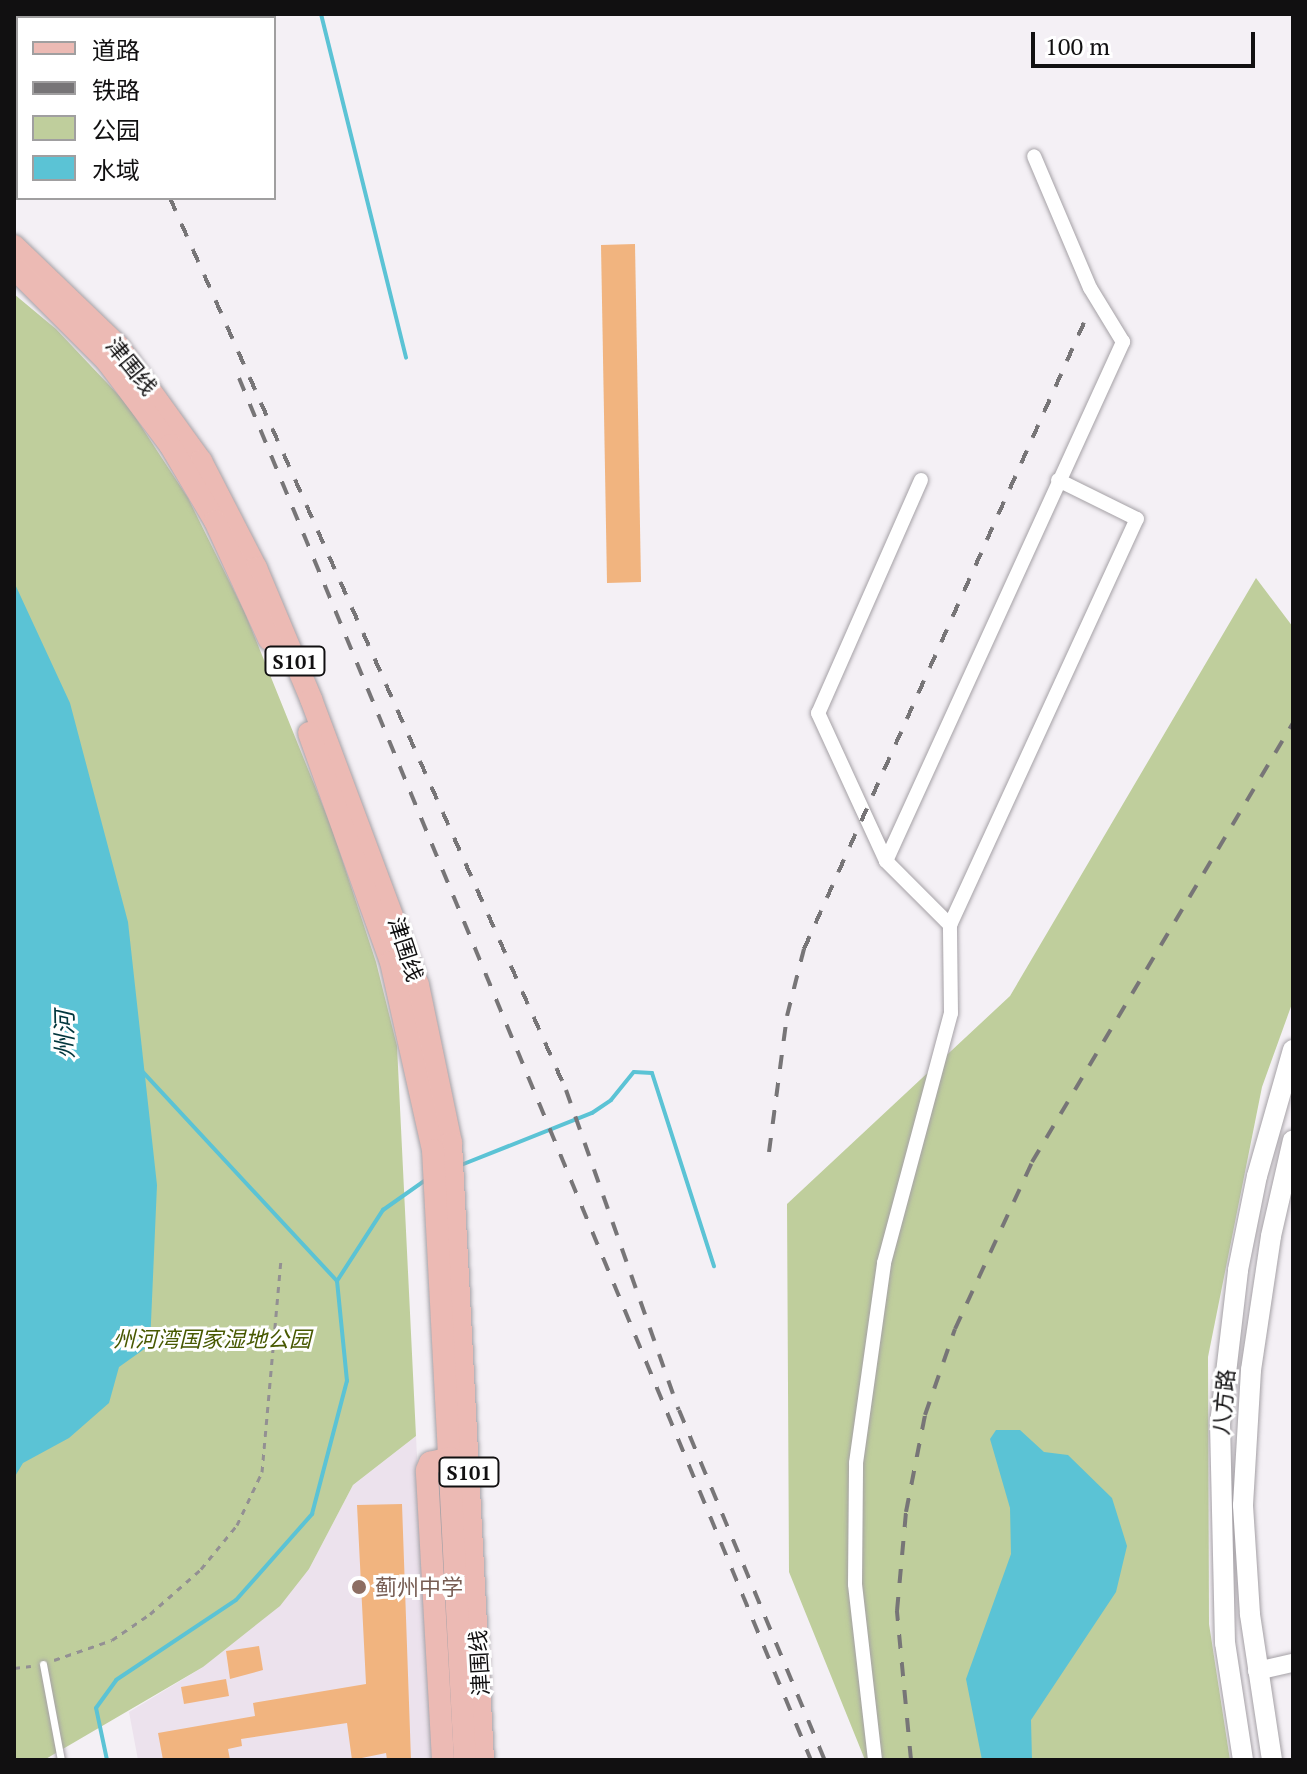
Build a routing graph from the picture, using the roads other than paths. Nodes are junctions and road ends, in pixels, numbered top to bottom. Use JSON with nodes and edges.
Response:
{"nodes":[{"id":1,"x":1034,"y":156,"type":"dead end"},
{"id":2,"x":14,"y":246,"type":"edge"},
{"id":3,"x":14,"y":268,"type":"edge"},
{"id":4,"x":921,"y":480,"type":"dead end"},
{"id":5,"x":1058,"y":480,"type":"junction"},
{"id":6,"x":886,"y":861,"type":"junction"},
{"id":7,"x":950,"y":925,"type":"junction"},
{"id":8,"x":1293,"y":1050,"type":"edge"},
{"id":9,"x":1293,"y":1140,"type":"edge"},
{"id":10,"x":442,"y":1147,"type":"junction"},
{"id":11,"x":445,"y":1188,"type":"junction"},
{"id":12,"x":450,"y":1458,"type":"junction"},
{"id":13,"x":1293,"y":1663,"type":"edge"},
{"id":14,"x":43,"y":1664,"type":"road end"},
{"id":15,"x":1257,"y":1671,"type":"junction"},
{"id":16,"x":61,"y":1760,"type":"edge"},
{"id":17,"x":443,"y":1760,"type":"edge"},
{"id":18,"x":465,"y":1760,"type":"edge"},
{"id":19,"x":483,"y":1760,"type":"edge"},
{"id":20,"x":875,"y":1760,"type":"edge"},
{"id":21,"x":1243,"y":1760,"type":"edge"},
{"id":22,"x":1272,"y":1760,"type":"edge"}],
"edges":[{"from":1,"to":5,"type":"street"},
{"from":2,"to":10,"type":"main road","name":"津围线","number":"S101"},
{"from":3,"to":10,"type":"main road","name":"津围线","number":"S101"},
{"from":4,"to":6,"type":"street"},
{"from":5,"to":6,"type":"street"},
{"from":5,"to":7,"type":"street"},
{"from":6,"to":7,"type":"street"},
{"from":7,"to":20,"type":"street"},
{"from":8,"to":21,"type":"main road","name":"八方路"},
{"from":9,"to":15,"type":"main road","name":"八方路"},
{"from":10,"to":11,"type":"main road","name":"津围线","number":"S101"},
{"from":11,"to":12,"type":"main road","name":"津围线","number":"S101"},
{"from":11,"to":19,"type":"main road","name":"津围线","number":"S101"},
{"from":12,"to":17,"type":"main road"},
{"from":12,"to":18,"type":"main road","name":"津围线","number":"S101"},
{"from":13,"to":15,"type":"street"},
{"from":14,"to":16,"type":"lane"},
{"from":15,"to":22,"type":"main road","name":"八方路"}]}
